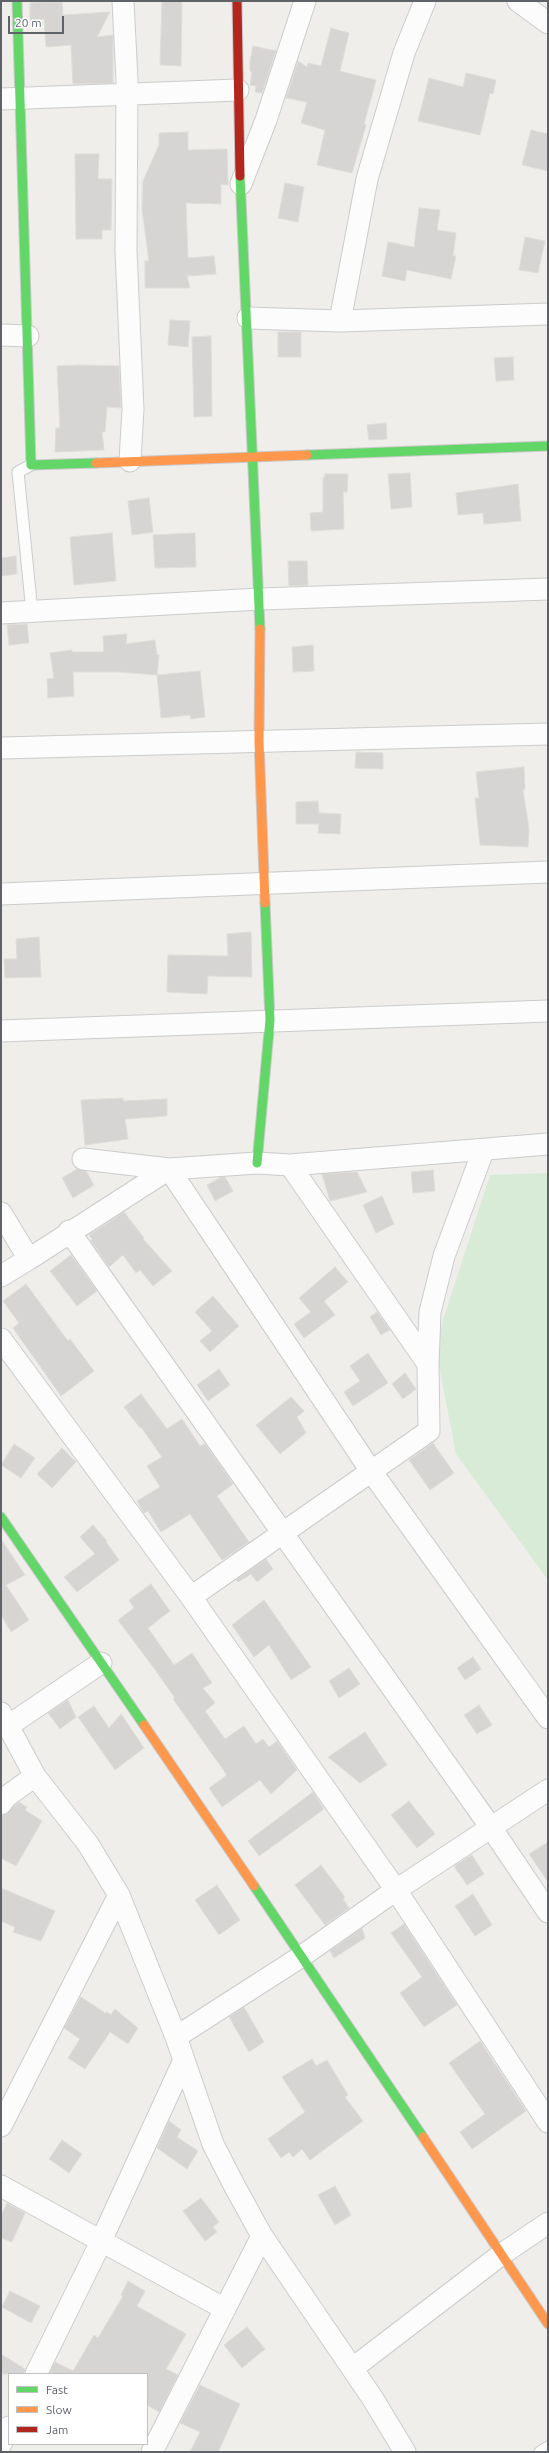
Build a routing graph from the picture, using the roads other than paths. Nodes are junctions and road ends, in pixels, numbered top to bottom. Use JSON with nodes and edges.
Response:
{"nodes":[{"id":1,"x":17,"y":1,"type":"edge"},
{"id":2,"x":123,"y":1,"type":"edge"},
{"id":3,"x":237,"y":1,"type":"edge"},
{"id":4,"x":305,"y":1,"type":"edge"},
{"id":5,"x":426,"y":1,"type":"edge"},
{"id":6,"x":518,"y":1,"type":"edge"},
{"id":7,"x":548,"y":23,"type":"edge"},
{"id":8,"x":238,"y":90,"type":"junction"},
{"id":9,"x":127,"y":94,"type":"junction"},
{"id":10,"x":10,"y":99,"type":"edge"},
{"id":11,"x":241,"y":184,"type":"junction"},
{"id":12,"x":548,"y":314,"type":"edge"},
{"id":13,"x":248,"y":318,"type":"junction"},
{"id":14,"x":340,"y":321,"type":"junction"},
{"id":15,"x":1,"y":335,"type":"edge"},
{"id":16,"x":28,"y":336,"type":"junction"},
{"id":17,"x":548,"y":446,"type":"edge"},
{"id":18,"x":255,"y":457,"type":"junction"},
{"id":19,"x":130,"y":461,"type":"junction"},
{"id":20,"x":31,"y":465,"type":"junction"},
{"id":21,"x":548,"y":589,"type":"edge"},
{"id":22,"x":260,"y":600,"type":"junction"},
{"id":23,"x":32,"y":612,"type":"junction"},
{"id":24,"x":1,"y":613,"type":"edge"},
{"id":25,"x":548,"y":734,"type":"edge"},
{"id":26,"x":259,"y":740,"type":"junction"},
{"id":27,"x":1,"y":748,"type":"edge"},
{"id":28,"x":548,"y":872,"type":"edge"},
{"id":29,"x":265,"y":883,"type":"junction"},
{"id":30,"x":1,"y":894,"type":"edge"},
{"id":31,"x":548,"y":1011,"type":"edge"},
{"id":32,"x":270,"y":1020,"type":"junction"},
{"id":33,"x":1,"y":1031,"type":"edge"},
{"id":34,"x":548,"y":1144,"type":"edge"},
{"id":35,"x":483,"y":1151,"type":"junction"},
{"id":36,"x":82,"y":1159,"type":"dead end"},
{"id":37,"x":257,"y":1163,"type":"junction"},
{"id":38,"x":290,"y":1165,"type":"junction"},
{"id":39,"x":169,"y":1169,"type":"junction"},
{"id":40,"x":1,"y":1213,"type":"edge"},
{"id":41,"x":69,"y":1231,"type":"junction"},
{"id":42,"x":29,"y":1258,"type":"junction"},
{"id":43,"x":1,"y":1276,"type":"edge"},
{"id":44,"x":1,"y":1339,"type":"edge"},
{"id":45,"x":428,"y":1364,"type":"junction"},
{"id":46,"x":371,"y":1471,"type":"junction"},
{"id":47,"x":1,"y":1517,"type":"edge"},
{"id":48,"x":282,"y":1533,"type":"junction"},
{"id":49,"x":191,"y":1597,"type":"junction"},
{"id":50,"x":101,"y":1663,"type":"junction"},
{"id":51,"x":548,"y":1718,"type":"edge"},
{"id":52,"x":5,"y":1720,"type":"edge"},
{"id":53,"x":35,"y":1776,"type":"junction"},
{"id":54,"x":548,"y":1790,"type":"edge"},
{"id":55,"x":1,"y":1804,"type":"edge"},
{"id":56,"x":492,"y":1828,"type":"junction"},
{"id":57,"x":396,"y":1890,"type":"junction"},
{"id":58,"x":119,"y":1895,"type":"junction"},
{"id":59,"x":548,"y":1912,"type":"edge"},
{"id":60,"x":302,"y":1956,"type":"junction"},
{"id":61,"x":176,"y":2037,"type":"junction"},
{"id":62,"x":184,"y":2060,"type":"junction"},
{"id":63,"x":548,"y":2122,"type":"edge"},
{"id":64,"x":1,"y":2126,"type":"edge"},
{"id":65,"x":1,"y":2186,"type":"edge"},
{"id":66,"x":548,"y":2223,"type":"edge"},
{"id":67,"x":262,"y":2236,"type":"junction"},
{"id":68,"x":102,"y":2239,"type":"junction"},
{"id":69,"x":502,"y":2254,"type":"junction"},
{"id":70,"x":225,"y":2309,"type":"junction"},
{"id":71,"x":548,"y":2324,"type":"edge"},
{"id":72,"x":353,"y":2368,"type":"junction"},
{"id":73,"x":36,"y":2373,"type":"edge"},
{"id":74,"x":8,"y":2430,"type":"edge"},
{"id":75,"x":1,"y":2444,"type":"edge"},
{"id":76,"x":548,"y":2447,"type":"edge"},
{"id":77,"x":152,"y":2452,"type":"edge"},
{"id":78,"x":404,"y":2452,"type":"edge"},
{"id":79,"x":540,"y":2452,"type":"edge"}],
"edges":[{"from":1,"to":10,"type":"street"},
{"from":2,"to":9,"type":"street"},
{"from":3,"to":8,"type":"street"},
{"from":4,"to":11,"type":"street"},
{"from":5,"to":14,"type":"street"},
{"from":6,"to":7,"type":"street"},
{"from":8,"to":9,"type":"street"},
{"from":8,"to":11,"type":"street"},
{"from":9,"to":10,"type":"street"},
{"from":9,"to":19,"type":"street"},
{"from":10,"to":16,"type":"street"},
{"from":11,"to":13,"type":"street"},
{"from":12,"to":14,"type":"street"},
{"from":13,"to":14,"type":"street"},
{"from":13,"to":18,"type":"street"},
{"from":15,"to":16,"type":"street"},
{"from":16,"to":20,"type":"street"},
{"from":17,"to":18,"type":"street"},
{"from":18,"to":19,"type":"street"},
{"from":18,"to":22,"type":"street"},
{"from":19,"to":20,"type":"street"},
{"from":20,"to":23,"type":"lane"},
{"from":21,"to":22,"type":"street"},
{"from":22,"to":23,"type":"street"},
{"from":22,"to":26,"type":"street"},
{"from":23,"to":24,"type":"street"},
{"from":25,"to":26,"type":"street"},
{"from":26,"to":27,"type":"street"},
{"from":26,"to":29,"type":"street"},
{"from":28,"to":29,"type":"street"},
{"from":29,"to":30,"type":"street"},
{"from":29,"to":32,"type":"street"},
{"from":31,"to":32,"type":"street"},
{"from":32,"to":33,"type":"street"},
{"from":32,"to":37,"type":"street"},
{"from":34,"to":35,"type":"street"},
{"from":35,"to":38,"type":"street"},
{"from":35,"to":45,"type":"street"},
{"from":36,"to":39,"type":"street"},
{"from":37,"to":38,"type":"street"},
{"from":37,"to":39,"type":"street"},
{"from":38,"to":45,"type":"street"},
{"from":39,"to":41,"type":"street"},
{"from":39,"to":46,"type":"street"},
{"from":40,"to":42,"type":"street"},
{"from":41,"to":42,"type":"street"},
{"from":41,"to":48,"type":"street"},
{"from":42,"to":43,"type":"street"},
{"from":44,"to":49,"type":"street"},
{"from":45,"to":46,"type":"street"},
{"from":46,"to":48,"type":"street"},
{"from":46,"to":51,"type":"street"},
{"from":47,"to":50,"type":"street"},
{"from":48,"to":49,"type":"street"},
{"from":48,"to":56,"type":"street"},
{"from":49,"to":57,"type":"street"},
{"from":50,"to":52,"type":"street"},
{"from":50,"to":60,"type":"street"},
{"from":52,"to":53,"type":"street"},
{"from":53,"to":55,"type":"street"},
{"from":53,"to":58,"type":"street"},
{"from":54,"to":56,"type":"street"},
{"from":56,"to":57,"type":"street"},
{"from":56,"to":59,"type":"street"},
{"from":57,"to":60,"type":"street"},
{"from":57,"to":63,"type":"street"},
{"from":58,"to":61,"type":"street"},
{"from":58,"to":64,"type":"street"},
{"from":60,"to":61,"type":"street"},
{"from":60,"to":69,"type":"street"},
{"from":61,"to":62,"type":"street"},
{"from":62,"to":67,"type":"street"},
{"from":62,"to":68,"type":"street"},
{"from":65,"to":68,"type":"street"},
{"from":66,"to":69,"type":"street"},
{"from":67,"to":70,"type":"street"},
{"from":67,"to":72,"type":"street"},
{"from":68,"to":70,"type":"street"},
{"from":68,"to":73,"type":"street"},
{"from":69,"to":71,"type":"street"},
{"from":69,"to":72,"type":"street"},
{"from":70,"to":77,"type":"street"},
{"from":72,"to":78,"type":"street"},
{"from":74,"to":75,"type":"street"},
{"from":76,"to":79,"type":"lane"}]}
